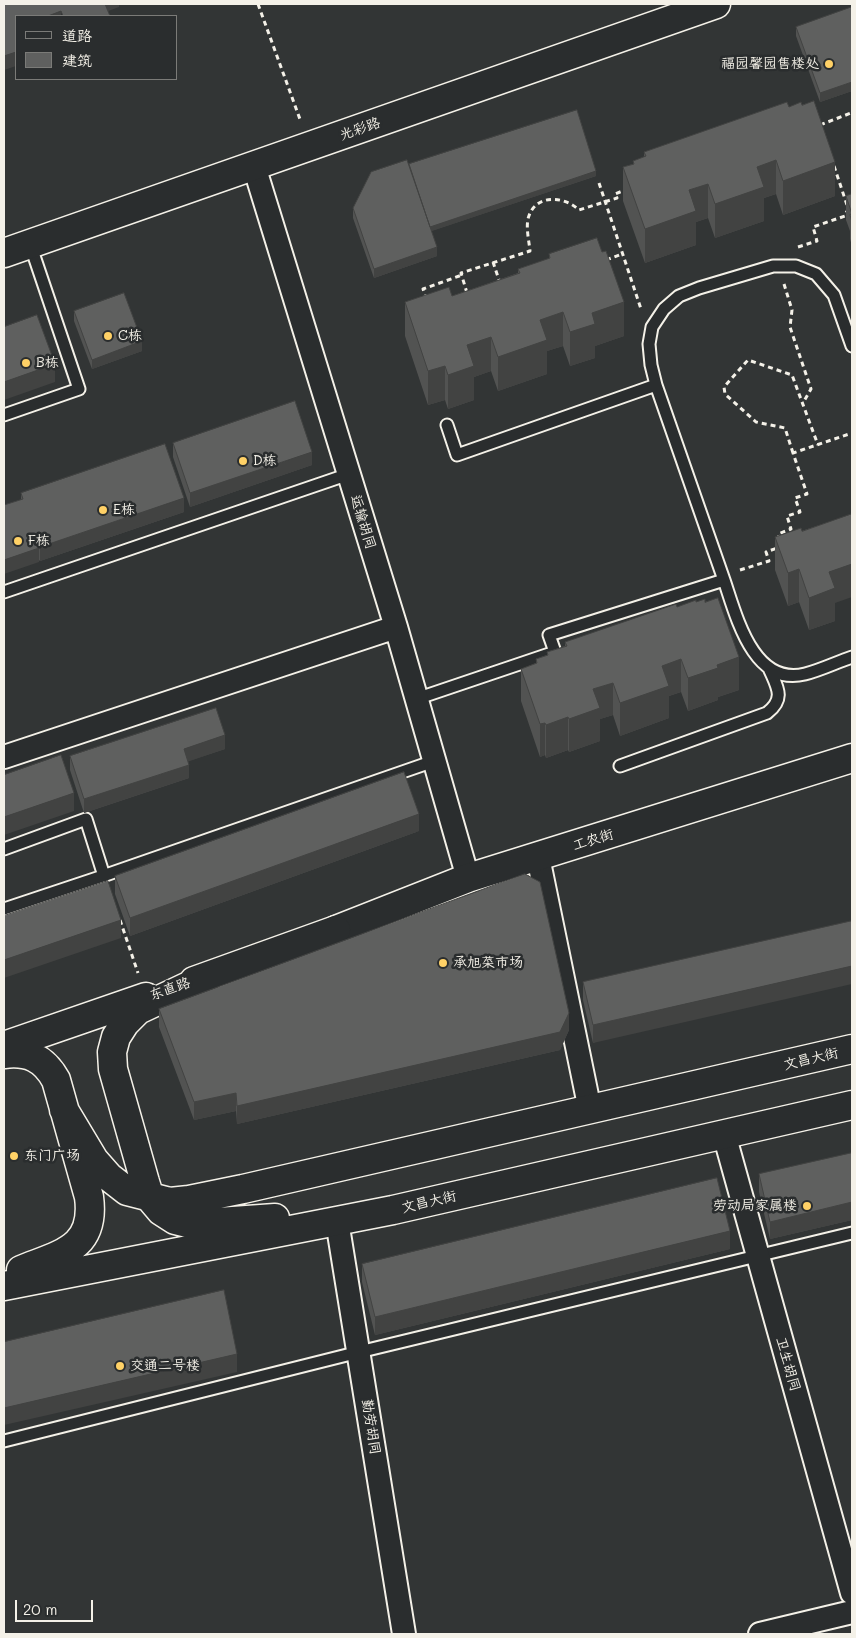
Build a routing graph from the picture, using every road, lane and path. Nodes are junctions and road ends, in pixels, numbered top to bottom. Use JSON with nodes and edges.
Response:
{"nodes":[{"id":1,"x":258,"y":4,"type":"edge"},
{"id":2,"x":716,"y":4,"type":"edge"},
{"id":3,"x":851,"y":113,"type":"edge"},
{"id":4,"x":823,"y":134,"type":"edge"},
{"id":5,"x":309,"y":146,"type":"junction"},
{"id":6,"x":833,"y":162,"type":"edge"},
{"id":7,"x":254,"y":166,"type":"junction"},
{"id":8,"x":599,"y":183,"type":"dead end"},
{"id":9,"x":626,"y":190,"type":"edge"},
{"id":10,"x":605,"y":201,"type":"junction"},
{"id":11,"x":850,"y":208,"type":"edge"},
{"id":12,"x":30,"y":244,"type":"junction"},
{"id":13,"x":4,"y":254,"type":"edge"},
{"id":14,"x":622,"y":254,"type":"junction"},
{"id":15,"x":605,"y":260,"type":"edge"},
{"id":16,"x":493,"y":262,"type":"junction"},
{"id":17,"x":778,"y":266,"type":"junction"},
{"id":18,"x":462,"y":275,"type":"junction"},
{"id":19,"x":501,"y":286,"type":"edge"},
{"id":20,"x":469,"y":296,"type":"edge"},
{"id":21,"x":418,"y":300,"type":"edge"},
{"id":22,"x":650,"y":338,"type":"junction"},
{"id":23,"x":852,"y":346,"type":"edge"},
{"id":24,"x":656,"y":385,"type":"junction"},
{"id":25,"x":803,"y":403,"type":"junction"},
{"id":26,"x":4,"y":415,"type":"edge"},
{"id":27,"x":447,"y":425,"type":"dead end"},
{"id":28,"x":852,"y":433,"type":"edge"},
{"id":29,"x":818,"y":445,"type":"junction"},
{"id":30,"x":793,"y":453,"type":"junction"},
{"id":31,"x":349,"y":474,"type":"junction"},
{"id":32,"x":723,"y":578,"type":"junction"},
{"id":33,"x":4,"y":592,"type":"edge"},
{"id":34,"x":396,"y":627,"type":"junction"},
{"id":35,"x":852,"y":657,"type":"edge"},
{"id":36,"x":769,"y":668,"type":"junction"},
{"id":37,"x":416,"y":699,"type":"junction"},
{"id":38,"x":4,"y":757,"type":"edge"},
{"id":39,"x":852,"y":758,"type":"edge"},
{"id":40,"x":434,"y":761,"type":"junction"},
{"id":41,"x":620,"y":766,"type":"dead end"},
{"id":42,"x":4,"y":849,"type":"edge"},
{"id":43,"x":538,"y":857,"type":"junction"},
{"id":44,"x":104,"y":876,"type":"junction"},
{"id":45,"x":468,"y":878,"type":"junction"},
{"id":46,"x":4,"y":909,"type":"edge"},
{"id":47,"x":117,"y":913,"type":"edge"},
{"id":48,"x":336,"y":930,"type":"joint"},
{"id":49,"x":212,"y":974,"type":"junction"},
{"id":50,"x":147,"y":997,"type":"junction"},
{"id":51,"x":4,"y":1046,"type":"edge"},
{"id":52,"x":852,"y":1049,"type":"edge"},
{"id":53,"x":4,"y":1054,"type":"edge"},
{"id":54,"x":852,"y":1105,"type":"edge"},
{"id":55,"x":64,"y":1110,"type":"junction"},
{"id":56,"x":590,"y":1110,"type":"junction"},
{"id":57,"x":724,"y":1134,"type":"junction"},
{"id":58,"x":150,"y":1198,"type":"junction"},
{"id":59,"x":393,"y":1210,"type":"junction"},
{"id":60,"x":337,"y":1221,"type":"junction"},
{"id":61,"x":852,"y":1233,"type":"edge"},
{"id":62,"x":758,"y":1255,"type":"junction"},
{"id":63,"x":4,"y":1277,"type":"edge"},
{"id":64,"x":4,"y":1286,"type":"edge"},
{"id":65,"x":359,"y":1352,"type":"junction"},
{"id":66,"x":4,"y":1441,"type":"edge"},
{"id":67,"x":852,"y":1593,"type":"edge"},
{"id":68,"x":852,"y":1612,"type":"edge"},
{"id":69,"x":404,"y":1634,"type":"edge"},
{"id":70,"x":760,"y":1634,"type":"edge"}],
"edges":[{"from":1,"to":5,"type":"path"},
{"from":2,"to":5,"type":"main road","name":"光彩路"},
{"from":3,"to":4,"type":"path"},
{"from":5,"to":7,"type":"main road","name":"光彩路"},
{"from":6,"to":11,"type":"path"},
{"from":7,"to":12,"type":"main road","name":"光彩路"},
{"from":7,"to":31,"type":"street","name":"运输胡同"},
{"from":8,"to":10,"type":"path"},
{"from":9,"to":10,"type":"path"},
{"from":10,"to":14,"type":"path"},
{"from":10,"to":16,"type":"path"},
{"from":11,"to":17,"type":"path"},
{"from":12,"to":13,"type":"main road","name":"光彩路"},
{"from":12,"to":26,"type":"lane"},
{"from":14,"to":15,"type":"path"},
{"from":14,"to":22,"type":"path"},
{"from":16,"to":18,"type":"path"},
{"from":16,"to":19,"type":"path"},
{"from":17,"to":22,"type":"lane"},
{"from":17,"to":23,"type":"lane"},
{"from":17,"to":25,"type":"path"},
{"from":18,"to":20,"type":"path"},
{"from":18,"to":21,"type":"path"},
{"from":22,"to":24,"type":"lane"},
{"from":24,"to":27,"type":"lane"},
{"from":24,"to":32,"type":"lane"},
{"from":25,"to":29,"type":"path"},
{"from":25,"to":30,"type":"path"},
{"from":28,"to":29,"type":"path"},
{"from":29,"to":30,"type":"path"},
{"from":30,"to":32,"type":"path"},
{"from":31,"to":33,"type":"lane"},
{"from":31,"to":34,"type":"street","name":"运输胡同"},
{"from":32,"to":36,"type":"lane"},
{"from":32,"to":37,"type":"lane"},
{"from":34,"to":37,"type":"street","name":"运输胡同"},
{"from":34,"to":38,"type":"street"},
{"from":35,"to":36,"type":"lane"},
{"from":36,"to":41,"type":"lane"},
{"from":37,"to":40,"type":"street","name":"运输胡同"},
{"from":39,"to":43,"type":"main road","name":"工农街"},
{"from":40,"to":44,"type":"lane"},
{"from":40,"to":45,"type":"street","name":"运输胡同"},
{"from":42,"to":44,"type":"lane"},
{"from":43,"to":45,"type":"main road","name":"工农街"},
{"from":43,"to":56,"type":"street"},
{"from":44,"to":46,"type":"lane"},
{"from":45,"to":48,"type":"main road","name":"工农街"},
{"from":47,"to":50,"type":"path"},
{"from":48,"to":49,"type":"main road","name":"东直路"},
{"from":49,"to":50,"type":"main road","name":"东直路"},
{"from":49,"to":58,"type":"main road"},
{"from":50,"to":51,"type":"main road","name":"东直路"},
{"from":52,"to":56,"type":"main road","name":"文昌大街"},
{"from":53,"to":55,"type":"main road"},
{"from":54,"to":57,"type":"main road","name":"文昌大街"},
{"from":55,"to":58,"type":"main road","name":"文昌大街"},
{"from":55,"to":63,"type":"main road"},
{"from":56,"to":58,"type":"main road","name":"文昌大街"},
{"from":57,"to":59,"type":"main road","name":"文昌大街"},
{"from":57,"to":62,"type":"street","name":"卫生胡同"},
{"from":58,"to":59,"type":"main road"},
{"from":59,"to":60,"type":"main road","name":"文昌大街"},
{"from":60,"to":64,"type":"main road","name":"文昌大街"},
{"from":60,"to":65,"type":"street","name":"勤劳胡同"},
{"from":61,"to":62,"type":"lane"},
{"from":62,"to":65,"type":"lane"},
{"from":62,"to":67,"type":"street","name":"卫生胡同"},
{"from":65,"to":66,"type":"lane"},
{"from":65,"to":69,"type":"street","name":"勤劳胡同"},
{"from":68,"to":70,"type":"street"}]}
